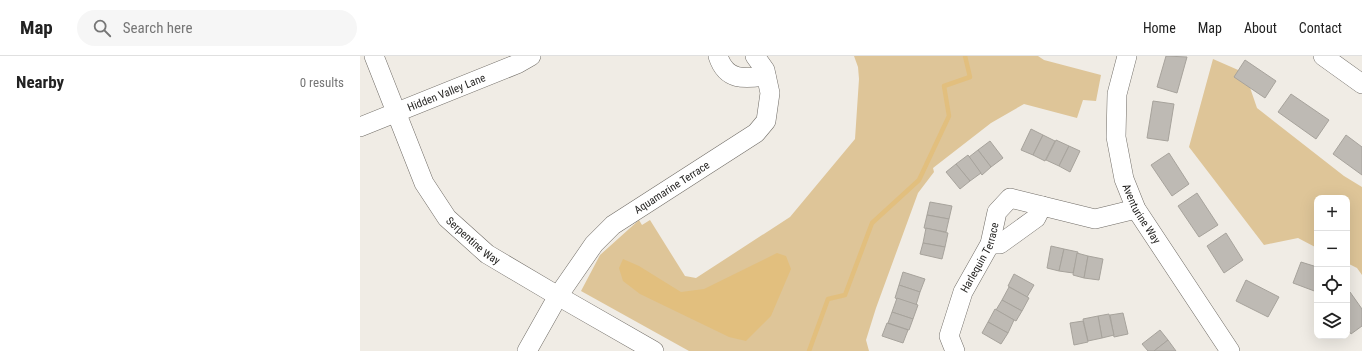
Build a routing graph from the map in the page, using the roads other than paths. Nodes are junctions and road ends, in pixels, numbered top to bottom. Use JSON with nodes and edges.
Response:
{"nodes":[{"id":1,"x":374,"y":56,"type":"edge"},
{"id":2,"x":531,"y":56,"type":"edge"},
{"id":3,"x":718,"y":56,"type":"edge"},
{"id":4,"x":754,"y":56,"type":"edge"},
{"id":5,"x":1127,"y":56,"type":"edge"},
{"id":6,"x":1333,"y":59,"type":"edge"},
{"id":7,"x":766,"y":76,"type":"junction"},
{"id":8,"x":1362,"y":84,"type":"edge"},
{"id":9,"x":395,"y":112,"type":"junction"},
{"id":10,"x":360,"y":127,"type":"edge"},
{"id":11,"x":1042,"y":206,"type":"junction"},
{"id":12,"x":1136,"y":209,"type":"junction"},
{"id":13,"x":990,"y":244,"type":"junction"},
{"id":14,"x":558,"y":296,"type":"junction"},
{"id":15,"x":527,"y":351,"type":"edge"},
{"id":16,"x":654,"y":351,"type":"edge"},
{"id":17,"x":955,"y":351,"type":"edge"},
{"id":18,"x":1230,"y":351,"type":"edge"}],
"edges":[{"from":1,"to":9,"type":"street","name":"Serpentine Way"},
{"from":2,"to":9,"type":"street","name":"Hidden Valley Lane"},
{"from":3,"to":7,"type":"street"},
{"from":4,"to":7,"type":"street","name":"Aquamarine Terrace"},
{"from":5,"to":12,"type":"street","name":"Aventurine Way"},
{"from":6,"to":8,"type":"street"},
{"from":7,"to":14,"type":"street","name":"Aquamarine Terrace"},
{"from":9,"to":10,"type":"street","name":"Hidden Valley Lane"},
{"from":9,"to":14,"type":"street","name":"Serpentine Way"},
{"from":11,"to":12,"type":"street","name":"Harlequin Terrace"},
{"from":11,"to":13,"type":"street"},
{"from":11,"to":13,"type":"street","name":"Harlequin Terrace"},
{"from":12,"to":18,"type":"street","name":"Aventurine Way"},
{"from":13,"to":17,"type":"street","name":"Harlequin Terrace"},
{"from":14,"to":15,"type":"street","name":"Aquamarine Terrace"},
{"from":14,"to":16,"type":"street","name":"Serpentine Way"}]}
